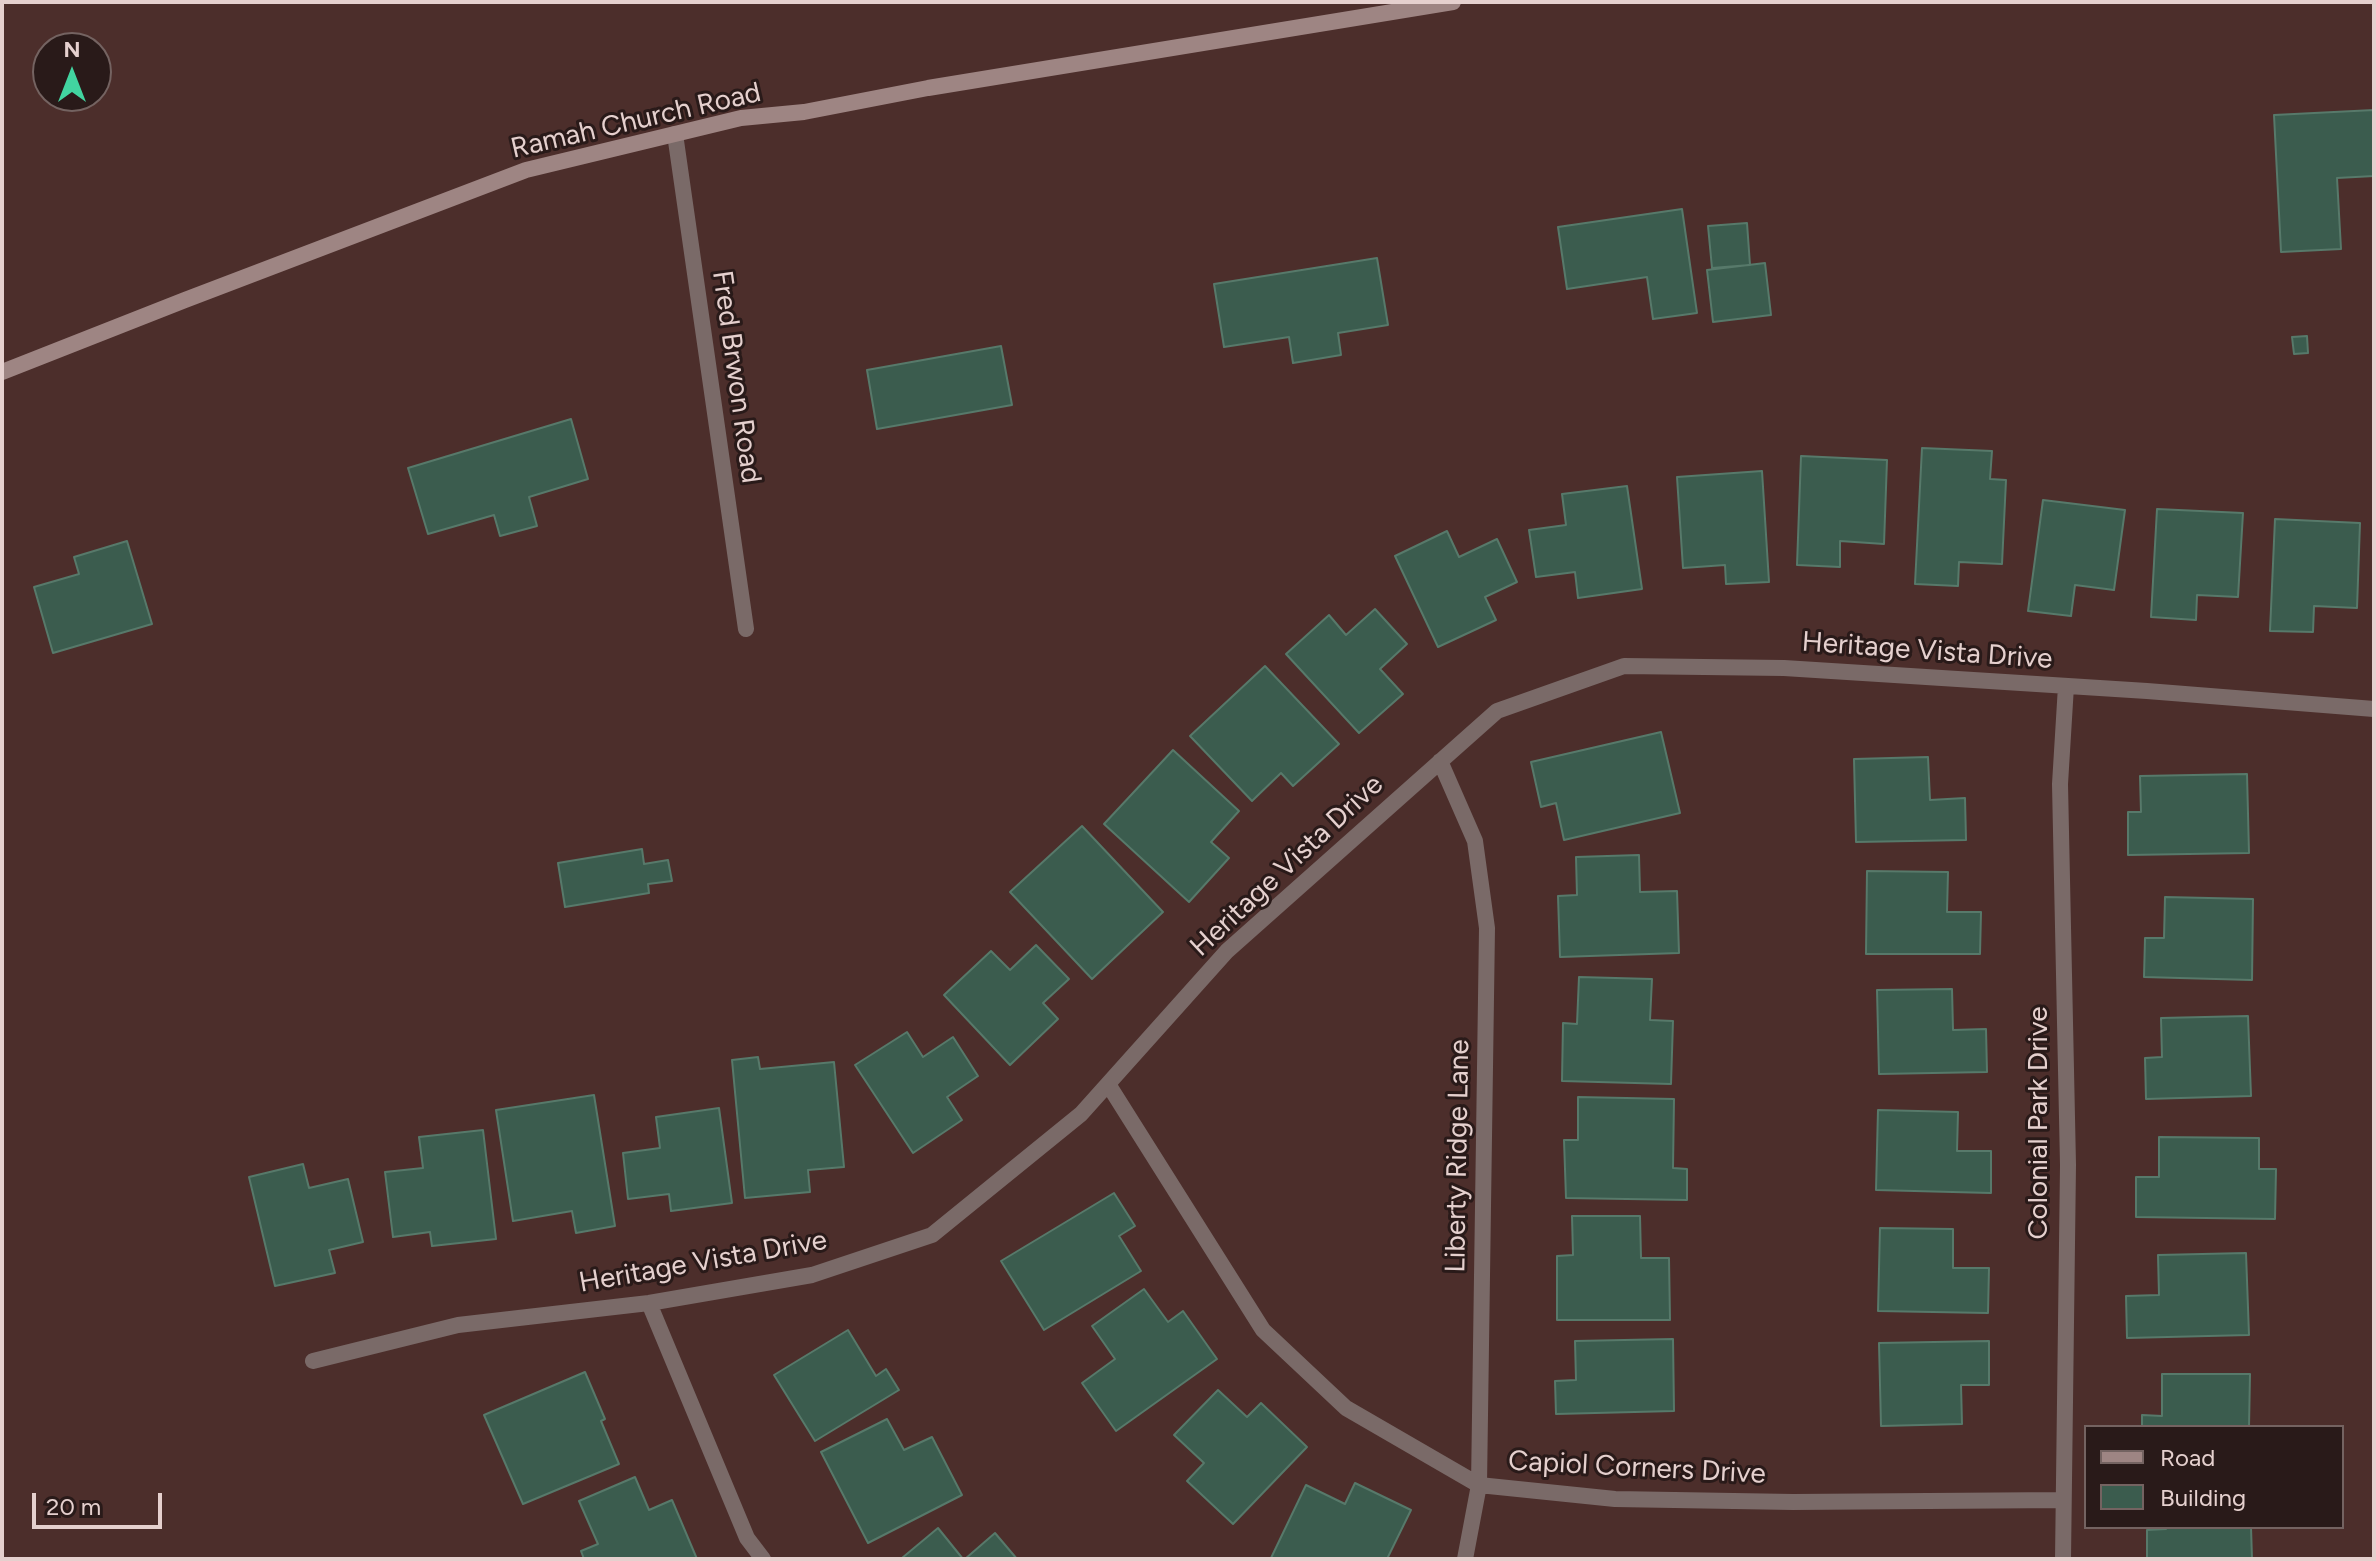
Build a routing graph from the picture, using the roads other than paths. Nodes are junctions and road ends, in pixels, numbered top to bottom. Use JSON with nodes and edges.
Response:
{"nodes":[{"id":1,"x":1453,"y":2,"type":"edge"},
{"id":2,"x":675,"y":134,"type":"junction"},
{"id":3,"x":2,"y":372,"type":"edge"},
{"id":4,"x":746,"y":629,"type":"dead end"},
{"id":5,"x":2066,"y":686,"type":"junction"},
{"id":6,"x":2374,"y":709,"type":"edge"},
{"id":7,"x":1440,"y":761,"type":"junction"},
{"id":8,"x":1108,"y":1084,"type":"junction"},
{"id":9,"x":649,"y":1303,"type":"junction"},
{"id":10,"x":313,"y":1361,"type":"dead end"},
{"id":11,"x":1479,"y":1485,"type":"junction"},
{"id":12,"x":2063,"y":1500,"type":"junction"},
{"id":13,"x":763,"y":1559,"type":"edge"},
{"id":14,"x":1465,"y":1559,"type":"edge"},
{"id":15,"x":2063,"y":1559,"type":"edge"}],
"edges":[{"from":1,"to":2,"type":"main road","name":"Ramah Church Road"},
{"from":2,"to":3,"type":"main road","name":"Ramah Church Road"},
{"from":2,"to":4,"type":"street","name":"Fred Brwon Road"},
{"from":5,"to":6,"type":"street","name":"Heritage Vista Drive"},
{"from":5,"to":7,"type":"street","name":"Heritage Vista Drive"},
{"from":5,"to":12,"type":"street","name":"Colonial Park Drive"},
{"from":7,"to":8,"type":"street","name":"Heritage Vista Drive"},
{"from":7,"to":11,"type":"street","name":"Liberty Ridge Lane"},
{"from":8,"to":9,"type":"street","name":"Heritage Vista Drive"},
{"from":8,"to":11,"type":"street","name":"Capiol Corners Drive"},
{"from":9,"to":10,"type":"street","name":"Heritage Vista Drive"},
{"from":9,"to":13,"type":"street"},
{"from":11,"to":12,"type":"street","name":"Capiol Corners Drive"},
{"from":11,"to":14,"type":"street","name":"Liberty Ridge Lane"},
{"from":12,"to":15,"type":"street","name":"Colonial Park Drive"}]}
